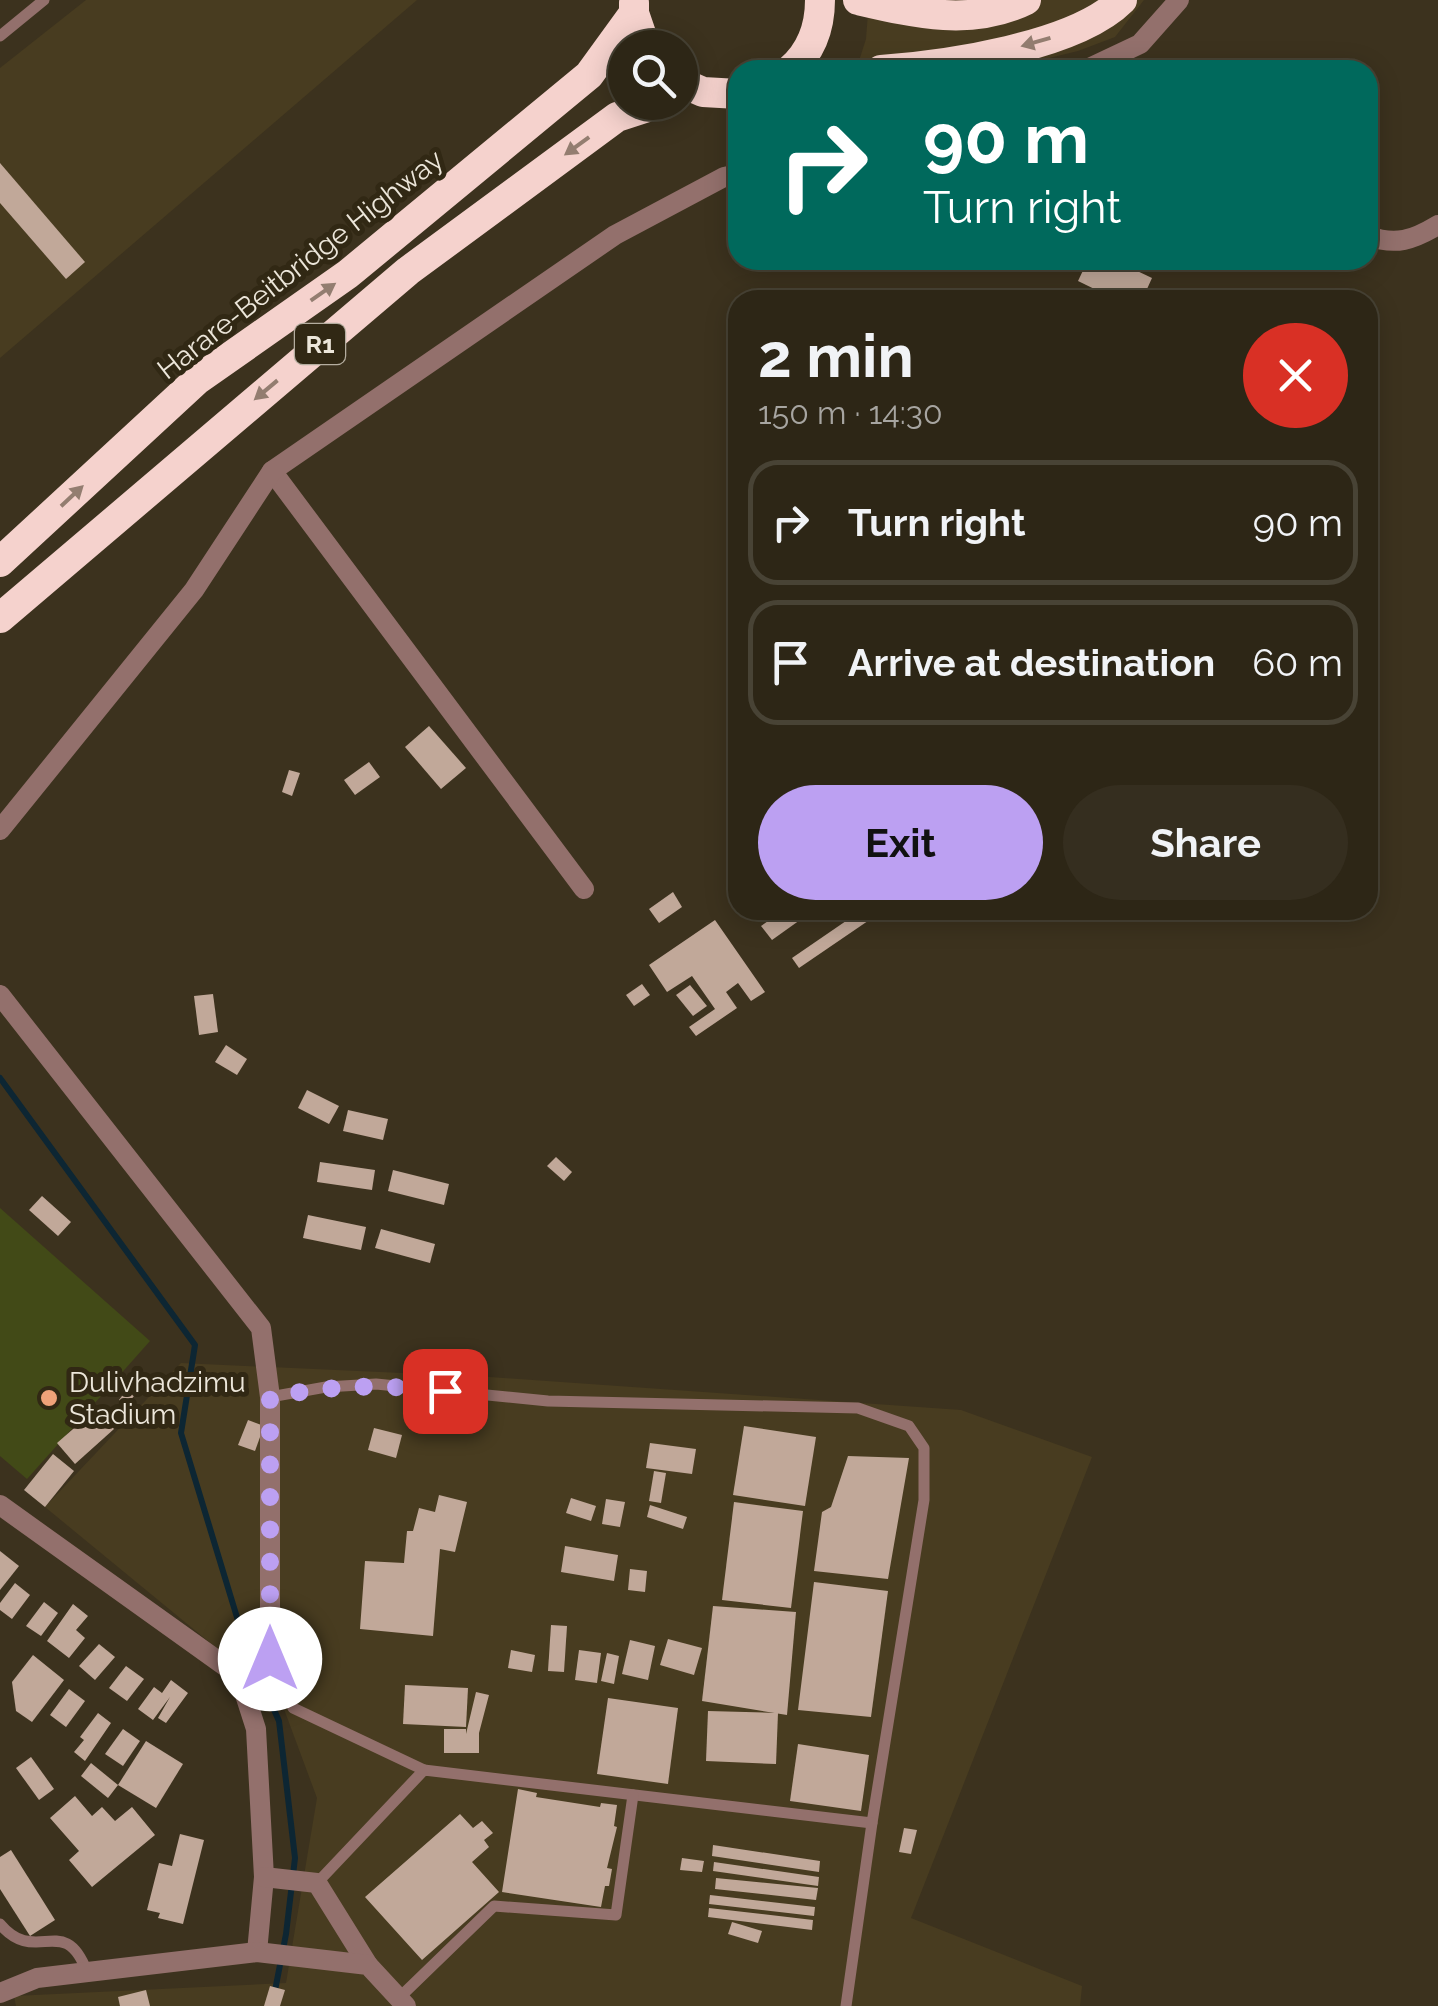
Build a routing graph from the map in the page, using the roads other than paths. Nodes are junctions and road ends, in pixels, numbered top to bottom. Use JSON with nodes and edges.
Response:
{"nodes":[{"id":1,"x":44,"y":0,"type":"edge"},
{"id":2,"x":820,"y":0,"type":"edge"},
{"id":3,"x":858,"y":0,"type":"edge"},
{"id":4,"x":1026,"y":0,"type":"edge"},
{"id":5,"x":1122,"y":0,"type":"edge"},
{"id":6,"x":1179,"y":0,"type":"edge"},
{"id":7,"x":634,"y":7,"type":"edge"},
{"id":8,"x":0,"y":36,"type":"edge"},
{"id":9,"x":802,"y":60,"type":"edge"},
{"id":10,"x":958,"y":60,"type":"edge"},
{"id":11,"x":1111,"y":60,"type":"edge"},
{"id":12,"x":698,"y":92,"type":"edge"},
{"id":13,"x":728,"y":93,"type":"edge"},
{"id":14,"x":613,"y":120,"type":"edge"},
{"id":15,"x":728,"y":177,"type":"edge"},
{"id":16,"x":1438,"y":224,"type":"edge"},
{"id":17,"x":1378,"y":238,"type":"edge"},
{"id":18,"x":272,"y":471,"type":"junction"},
{"id":19,"x":0,"y":562,"type":"edge"},
{"id":20,"x":0,"y":618,"type":"edge"},
{"id":21,"x":0,"y":830,"type":"edge"},
{"id":22,"x":584,"y":890,"type":"dead end"},
{"id":23,"x":0,"y":994,"type":"edge"},
{"id":24,"x":270,"y":1397,"type":"junction"},
{"id":25,"x":0,"y":1505,"type":"edge"},
{"id":26,"x":255,"y":1667,"type":"junction"},
{"id":27,"x":424,"y":1770,"type":"junction"},
{"id":28,"x":633,"y":1795,"type":"junction"},
{"id":29,"x":872,"y":1823,"type":"junction"},
{"id":30,"x":292,"y":1880,"type":"junction"},
{"id":31,"x":0,"y":1924,"type":"edge"},
{"id":32,"x":273,"y":1954,"type":"junction"},
{"id":33,"x":368,"y":1965,"type":"junction"},
{"id":34,"x":87,"y":1972,"type":"junction"},
{"id":35,"x":0,"y":1993,"type":"edge"},
{"id":36,"x":402,"y":2002,"type":"edge"},
{"id":37,"x":846,"y":2006,"type":"edge"}],
"edges":[{"from":1,"to":8,"type":"lane"},
{"from":2,"to":9,"type":"highway"},
{"from":3,"to":4,"type":"highway"},
{"from":5,"to":10,"type":"highway","one_way":true},
{"from":6,"to":11,"type":"street"},
{"from":19,"to":7,"type":"highway","name":"Harare-Beitbridge Highway","number":"R1","one_way":true},
{"from":12,"to":13,"type":"highway"},
{"from":14,"to":20,"type":"highway","number":"R1","one_way":true},
{"from":15,"to":18,"type":"street"},
{"from":16,"to":17,"type":"street"},
{"from":18,"to":21,"type":"street"},
{"from":18,"to":22,"type":"street"},
{"from":23,"to":24,"type":"street"},
{"from":24,"to":26,"type":"street"},
{"from":24,"to":29,"type":"lane"},
{"from":25,"to":26,"type":"street"},
{"from":26,"to":27,"type":"lane"},
{"from":26,"to":30,"type":"street"},
{"from":27,"to":28,"type":"lane"},
{"from":27,"to":30,"type":"lane"},
{"from":28,"to":29,"type":"lane"},
{"from":28,"to":36,"type":"lane"},
{"from":29,"to":37,"type":"lane"},
{"from":30,"to":32,"type":"street"},
{"from":30,"to":33,"type":"street"},
{"from":31,"to":34,"type":"lane"},
{"from":32,"to":33,"type":"street"},
{"from":32,"to":34,"type":"street"},
{"from":33,"to":36,"type":"street"},
{"from":34,"to":35,"type":"street"}]}
